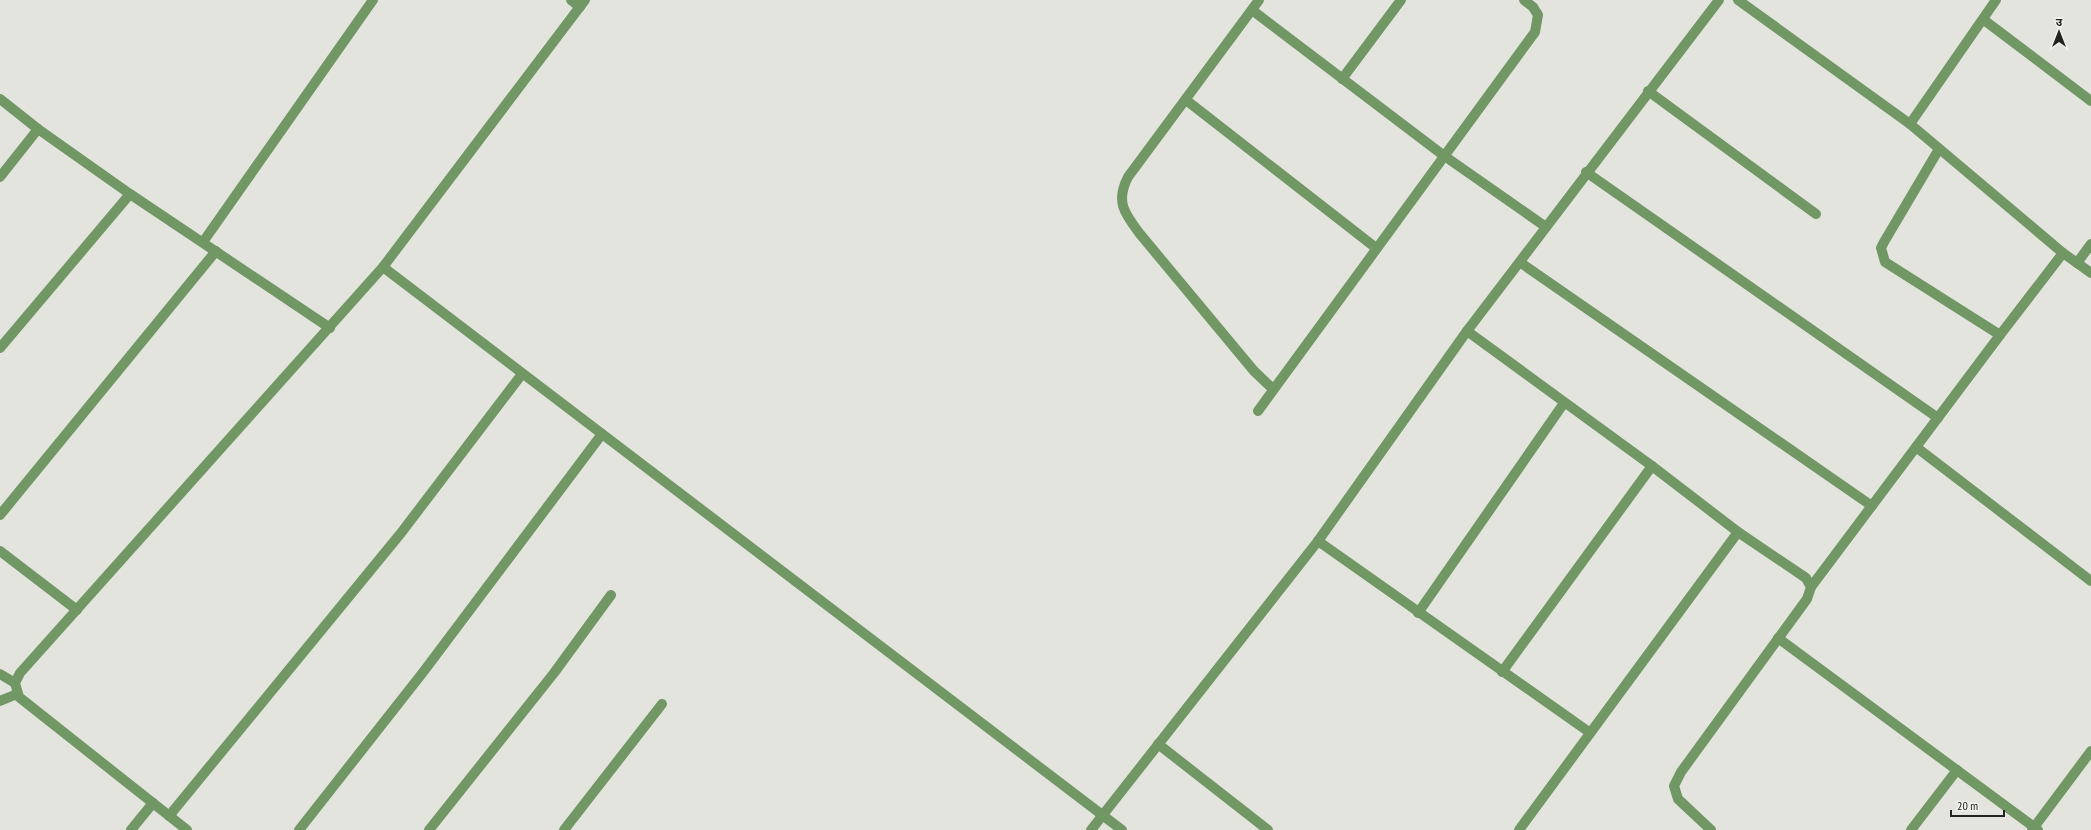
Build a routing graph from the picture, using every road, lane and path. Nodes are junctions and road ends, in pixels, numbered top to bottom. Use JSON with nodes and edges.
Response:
{"nodes":[{"id":1,"x":373,"y":0,"type":"edge"},
{"id":2,"x":571,"y":0,"type":"edge"},
{"id":3,"x":1259,"y":0,"type":"edge"},
{"id":4,"x":1401,"y":0,"type":"edge"},
{"id":5,"x":1524,"y":0,"type":"edge"},
{"id":6,"x":1719,"y":0,"type":"edge"},
{"id":7,"x":1738,"y":0,"type":"edge"},
{"id":8,"x":1996,"y":0,"type":"edge"},
{"id":9,"x":582,"y":3,"type":"edge"},
{"id":10,"x":1252,"y":10,"type":"junction"},
{"id":11,"x":1984,"y":20,"type":"junction"},
{"id":12,"x":1342,"y":78,"type":"junction"},
{"id":13,"x":1648,"y":91,"type":"junction"},
{"id":14,"x":0,"y":98,"type":"edge"},
{"id":15,"x":1186,"y":100,"type":"junction"},
{"id":16,"x":2091,"y":101,"type":"edge"},
{"id":17,"x":1910,"y":124,"type":"junction"},
{"id":18,"x":38,"y":129,"type":"junction"},
{"id":19,"x":1939,"y":149,"type":"junction"},
{"id":20,"x":1443,"y":154,"type":"junction"},
{"id":21,"x":1586,"y":172,"type":"junction"},
{"id":22,"x":0,"y":177,"type":"edge"},
{"id":23,"x":130,"y":194,"type":"junction"},
{"id":24,"x":1816,"y":214,"type":"dead end"},
{"id":25,"x":1546,"y":227,"type":"junction"},
{"id":26,"x":203,"y":242,"type":"junction"},
{"id":27,"x":2091,"y":244,"type":"edge"},
{"id":28,"x":1376,"y":248,"type":"junction"},
{"id":29,"x":216,"y":251,"type":"junction"},
{"id":30,"x":2063,"y":253,"type":"junction"},
{"id":31,"x":1521,"y":263,"type":"junction"},
{"id":32,"x":2076,"y":263,"type":"junction"},
{"id":33,"x":383,"y":267,"type":"junction"},
{"id":34,"x":2091,"y":273,"type":"edge"},
{"id":35,"x":330,"y":328,"type":"junction"},
{"id":36,"x":1467,"y":331,"type":"junction"},
{"id":37,"x":2000,"y":335,"type":"junction"},
{"id":38,"x":0,"y":348,"type":"edge"},
{"id":39,"x":522,"y":374,"type":"junction"},
{"id":40,"x":1273,"y":389,"type":"junction"},
{"id":41,"x":1564,"y":403,"type":"junction"},
{"id":42,"x":1258,"y":411,"type":"dead end"},
{"id":43,"x":1938,"y":418,"type":"junction"},
{"id":44,"x":602,"y":434,"type":"junction"},
{"id":45,"x":1916,"y":447,"type":"junction"},
{"id":46,"x":1652,"y":466,"type":"junction"},
{"id":47,"x":1872,"y":506,"type":"junction"},
{"id":48,"x":0,"y":515,"type":"edge"},
{"id":49,"x":1738,"y":532,"type":"junction"},
{"id":50,"x":1318,"y":541,"type":"junction"},
{"id":51,"x":0,"y":551,"type":"edge"},
{"id":52,"x":2091,"y":581,"type":"edge"},
{"id":53,"x":1811,"y":587,"type":"junction"},
{"id":54,"x":611,"y":595,"type":"dead end"},
{"id":55,"x":77,"y":610,"type":"junction"},
{"id":56,"x":1418,"y":613,"type":"junction"},
{"id":57,"x":1778,"y":638,"type":"junction"},
{"id":58,"x":1502,"y":672,"type":"junction"},
{"id":59,"x":0,"y":674,"type":"edge"},
{"id":60,"x":15,"y":684,"type":"junction"},
{"id":61,"x":17,"y":694,"type":"junction"},
{"id":62,"x":0,"y":701,"type":"edge"},
{"id":63,"x":662,"y":704,"type":"dead end"},
{"id":64,"x":1589,"y":732,"type":"junction"},
{"id":65,"x":1158,"y":744,"type":"junction"},
{"id":66,"x":2091,"y":751,"type":"edge"},
{"id":67,"x":1957,"y":770,"type":"junction"},
{"id":68,"x":153,"y":803,"type":"junction"},
{"id":69,"x":1102,"y":815,"type":"junction"},
{"id":70,"x":169,"y":816,"type":"junction"},
{"id":71,"x":1708,"y":829,"type":"edge"},
{"id":72,"x":2035,"y":829,"type":"edge"},
{"id":73,"x":130,"y":830,"type":"edge"},
{"id":74,"x":187,"y":830,"type":"edge"},
{"id":75,"x":299,"y":830,"type":"edge"},
{"id":76,"x":429,"y":830,"type":"edge"},
{"id":77,"x":564,"y":830,"type":"edge"},
{"id":78,"x":1091,"y":830,"type":"edge"},
{"id":79,"x":1122,"y":830,"type":"edge"},
{"id":80,"x":1268,"y":830,"type":"edge"},
{"id":81,"x":1518,"y":830,"type":"edge"},
{"id":82,"x":1911,"y":830,"type":"edge"}],
"edges":[{"from":1,"to":26,"type":"street"},
{"from":2,"to":9,"type":"street"},
{"from":3,"to":10,"type":"street"},
{"from":4,"to":12,"type":"street"},
{"from":5,"to":20,"type":"street"},
{"from":6,"to":13,"type":"street"},
{"from":7,"to":17,"type":"street"},
{"from":8,"to":11,"type":"street"},
{"from":9,"to":33,"type":"street"},
{"from":10,"to":12,"type":"street"},
{"from":10,"to":15,"type":"street"},
{"from":11,"to":16,"type":"street"},
{"from":11,"to":17,"type":"street"},
{"from":12,"to":20,"type":"street"},
{"from":13,"to":21,"type":"street"},
{"from":13,"to":24,"type":"street"},
{"from":14,"to":18,"type":"street"},
{"from":15,"to":28,"type":"street"},
{"from":15,"to":40,"type":"street"},
{"from":17,"to":19,"type":"street"},
{"from":18,"to":22,"type":"street"},
{"from":18,"to":23,"type":"street"},
{"from":19,"to":30,"type":"street"},
{"from":19,"to":37,"type":"street"},
{"from":20,"to":25,"type":"street"},
{"from":20,"to":28,"type":"street"},
{"from":21,"to":25,"type":"street"},
{"from":21,"to":43,"type":"street"},
{"from":23,"to":26,"type":"street"},
{"from":23,"to":38,"type":"street"},
{"from":25,"to":31,"type":"street"},
{"from":26,"to":29,"type":"street"},
{"from":27,"to":32,"type":"street"},
{"from":28,"to":40,"type":"street"},
{"from":29,"to":35,"type":"street"},
{"from":29,"to":48,"type":"street"},
{"from":30,"to":32,"type":"street"},
{"from":30,"to":37,"type":"street"},
{"from":31,"to":36,"type":"street"},
{"from":31,"to":47,"type":"street"},
{"from":32,"to":34,"type":"street"},
{"from":33,"to":35,"type":"street"},
{"from":33,"to":39,"type":"street"},
{"from":35,"to":55,"type":"street"},
{"from":36,"to":41,"type":"street"},
{"from":36,"to":50,"type":"street"},
{"from":37,"to":43,"type":"street"},
{"from":39,"to":44,"type":"street"},
{"from":39,"to":70,"type":"street"},
{"from":40,"to":42,"type":"street"},
{"from":41,"to":46,"type":"street"},
{"from":41,"to":56,"type":"street"},
{"from":43,"to":45,"type":"street"},
{"from":44,"to":69,"type":"street"},
{"from":44,"to":75,"type":"street"},
{"from":45,"to":47,"type":"street"},
{"from":45,"to":52,"type":"street"},
{"from":46,"to":49,"type":"street"},
{"from":46,"to":58,"type":"street"},
{"from":47,"to":53,"type":"street"},
{"from":49,"to":53,"type":"street"},
{"from":49,"to":64,"type":"street"},
{"from":50,"to":56,"type":"street"},
{"from":50,"to":65,"type":"street"},
{"from":51,"to":55,"type":"street"},
{"from":53,"to":57,"type":"street"},
{"from":54,"to":76,"type":"street"},
{"from":55,"to":60,"type":"street"},
{"from":56,"to":58,"type":"street"},
{"from":57,"to":67,"type":"street"},
{"from":57,"to":71,"type":"street"},
{"from":58,"to":64,"type":"street"},
{"from":59,"to":60,"type":"street"},
{"from":60,"to":61,"type":"street"},
{"from":61,"to":62,"type":"street"},
{"from":61,"to":68,"type":"street"},
{"from":63,"to":77,"type":"street"},
{"from":64,"to":81,"type":"street"},
{"from":65,"to":69,"type":"street"},
{"from":65,"to":80,"type":"street"},
{"from":66,"to":72,"type":"street"},
{"from":67,"to":72,"type":"street"},
{"from":67,"to":82,"type":"street"},
{"from":68,"to":70,"type":"street"},
{"from":68,"to":73,"type":"street"},
{"from":69,"to":78,"type":"street"},
{"from":69,"to":79,"type":"street"},
{"from":70,"to":74,"type":"street"}]}
